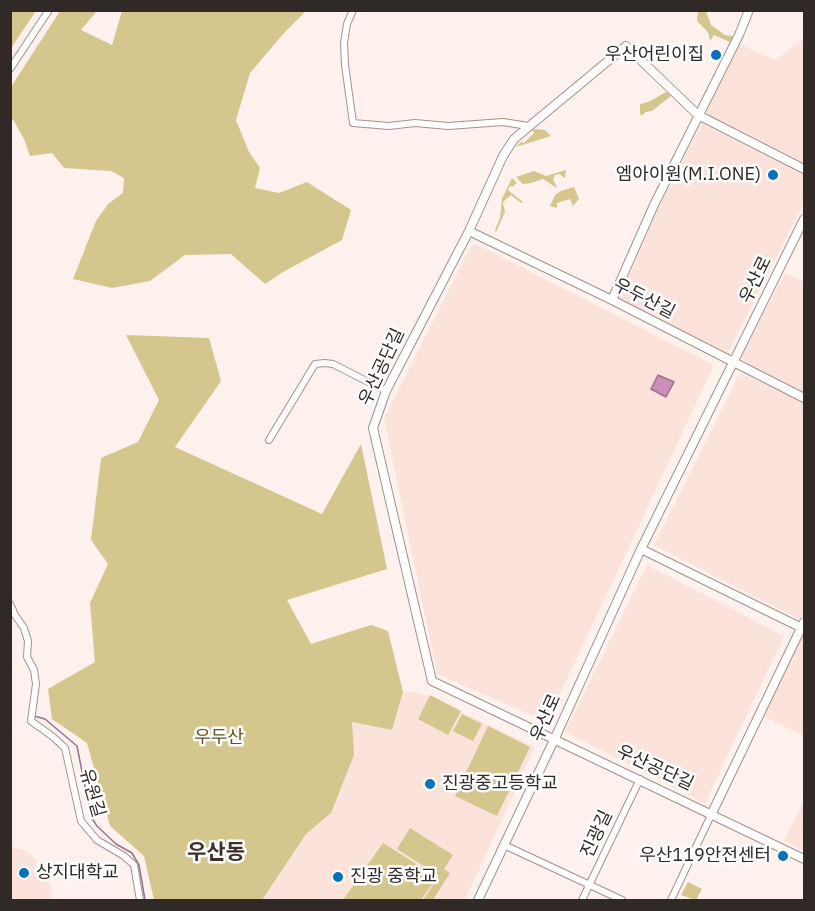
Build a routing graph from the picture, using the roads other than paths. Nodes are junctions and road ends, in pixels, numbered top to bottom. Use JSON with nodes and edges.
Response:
{"nodes":[{"id":1,"x":50,"y":10,"type":"edge"},
{"id":2,"x":353,"y":10,"type":"edge"},
{"id":3,"x":749,"y":10,"type":"edge"},
{"id":4,"x":10,"y":69,"type":"edge"},
{"id":5,"x":698,"y":115,"type":"junction"},
{"id":6,"x":528,"y":126,"type":"junction"},
{"id":7,"x":804,"y":170,"type":"edge"},
{"id":8,"x":804,"y":219,"type":"edge"},
{"id":9,"x":469,"y":231,"type":"junction"},
{"id":10,"x":612,"y":300,"type":"junction"},
{"id":11,"x":734,"y":363,"type":"junction"},
{"id":12,"x":386,"y":391,"type":"junction"},
{"id":13,"x":804,"y":398,"type":"edge"},
{"id":14,"x":268,"y":440,"type":"dead end"},
{"id":15,"x":641,"y":549,"type":"junction"},
{"id":16,"x":10,"y":604,"type":"edge"},
{"id":17,"x":804,"y":626,"type":"edge"},
{"id":18,"x":555,"y":738,"type":"junction"},
{"id":19,"x":640,"y":779,"type":"junction"},
{"id":20,"x":712,"y":813,"type":"junction"},
{"id":21,"x":504,"y":845,"type":"junction"},
{"id":22,"x":804,"y":859,"type":"edge"},
{"id":23,"x":589,"y":885,"type":"junction"},
{"id":24,"x":140,"y":900,"type":"edge"},
{"id":25,"x":478,"y":900,"type":"edge"},
{"id":26,"x":582,"y":900,"type":"edge"},
{"id":27,"x":622,"y":900,"type":"edge"},
{"id":28,"x":671,"y":900,"type":"edge"}],
"edges":[{"from":1,"to":4,"type":"street"},
{"from":2,"to":6,"type":"street"},
{"from":3,"to":5,"type":"street"},
{"from":5,"to":6,"type":"street","name":"우산공단길"},
{"from":5,"to":7,"type":"street","name":"우산공단길"},
{"from":5,"to":10,"type":"street"},
{"from":6,"to":9,"type":"street","name":"우산공단길"},
{"from":8,"to":11,"type":"street","name":"우산로"},
{"from":9,"to":10,"type":"street","name":"우두산길"},
{"from":9,"to":12,"type":"street","name":"우산공단길"},
{"from":10,"to":11,"type":"street","name":"우두산길"},
{"from":11,"to":13,"type":"street","name":"우두산길"},
{"from":11,"to":15,"type":"street","name":"우산로"},
{"from":12,"to":14,"type":"street"},
{"from":12,"to":18,"type":"street","name":"우산공단길"},
{"from":15,"to":17,"type":"street"},
{"from":15,"to":18,"type":"street","name":"우산로"},
{"from":16,"to":24,"type":"street","name":"유원길"},
{"from":17,"to":20,"type":"street"},
{"from":18,"to":19,"type":"street","name":"우산공단길"},
{"from":18,"to":21,"type":"street","name":"우산로"},
{"from":19,"to":20,"type":"street","name":"우산공단길"},
{"from":19,"to":23,"type":"street","name":"진광길"},
{"from":20,"to":22,"type":"street","name":"우산공단길"},
{"from":20,"to":28,"type":"street"},
{"from":21,"to":23,"type":"street"},
{"from":21,"to":25,"type":"street","name":"우산로"},
{"from":23,"to":26,"type":"street","name":"진광길"},
{"from":23,"to":27,"type":"street"}]}
